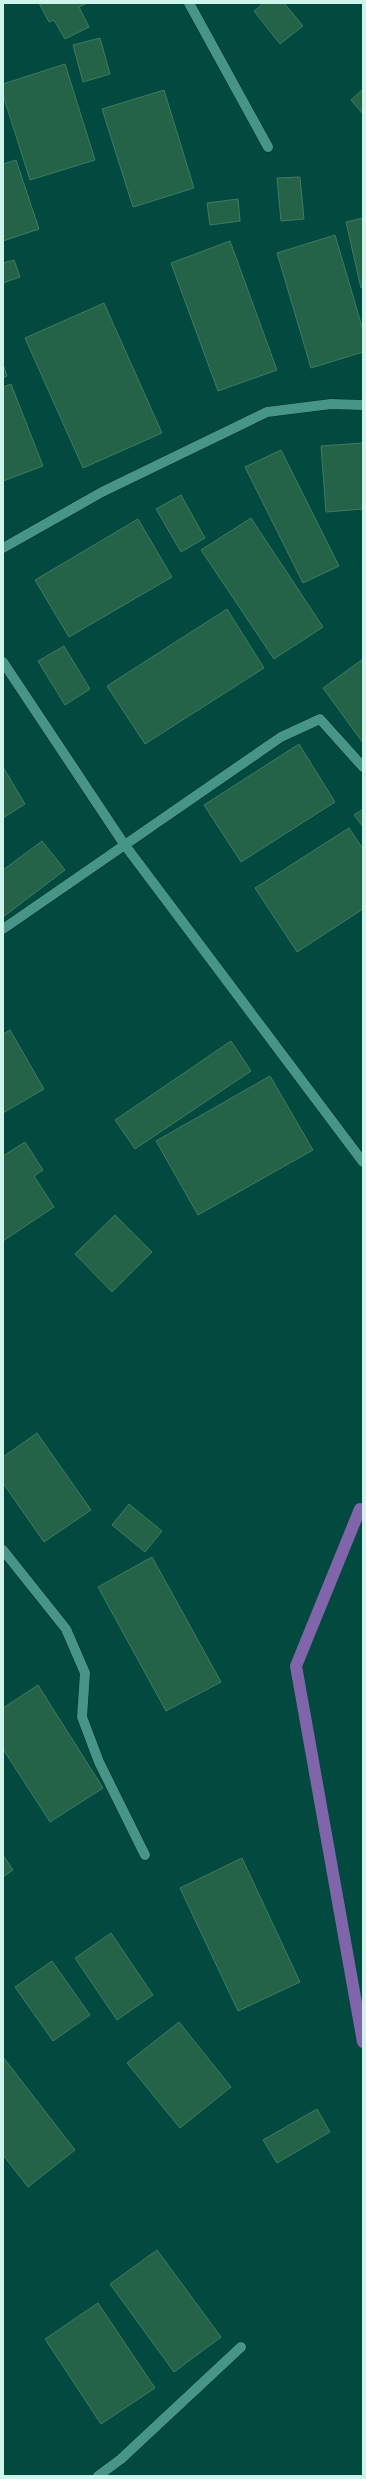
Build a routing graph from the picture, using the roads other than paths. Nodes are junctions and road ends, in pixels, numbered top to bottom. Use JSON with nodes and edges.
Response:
{"nodes":[{"id":1,"x":189,"y":3,"type":"edge"},
{"id":2,"x":268,"y":147,"type":"dead end"},
{"id":3,"x":363,"y":406,"type":"edge"},
{"id":4,"x":3,"y":548,"type":"edge"},
{"id":5,"x":3,"y":662,"type":"edge"},
{"id":6,"x":363,"y":767,"type":"edge"},
{"id":7,"x":124,"y":844,"type":"junction"},
{"id":8,"x":3,"y":929,"type":"edge"},
{"id":9,"x":363,"y":1162,"type":"edge"},
{"id":10,"x":3,"y":1550,"type":"edge"},
{"id":11,"x":145,"y":1854,"type":"dead end"},
{"id":12,"x":241,"y":2347,"type":"dead end"},
{"id":13,"x":98,"y":2476,"type":"edge"}],
"edges":[{"from":1,"to":2,"type":"street"},
{"from":3,"to":4,"type":"street"},
{"from":5,"to":7,"type":"street"},
{"from":6,"to":7,"type":"street"},
{"from":7,"to":8,"type":"street"},
{"from":7,"to":9,"type":"street"},
{"from":10,"to":11,"type":"street"},
{"from":12,"to":13,"type":"street"}]}
